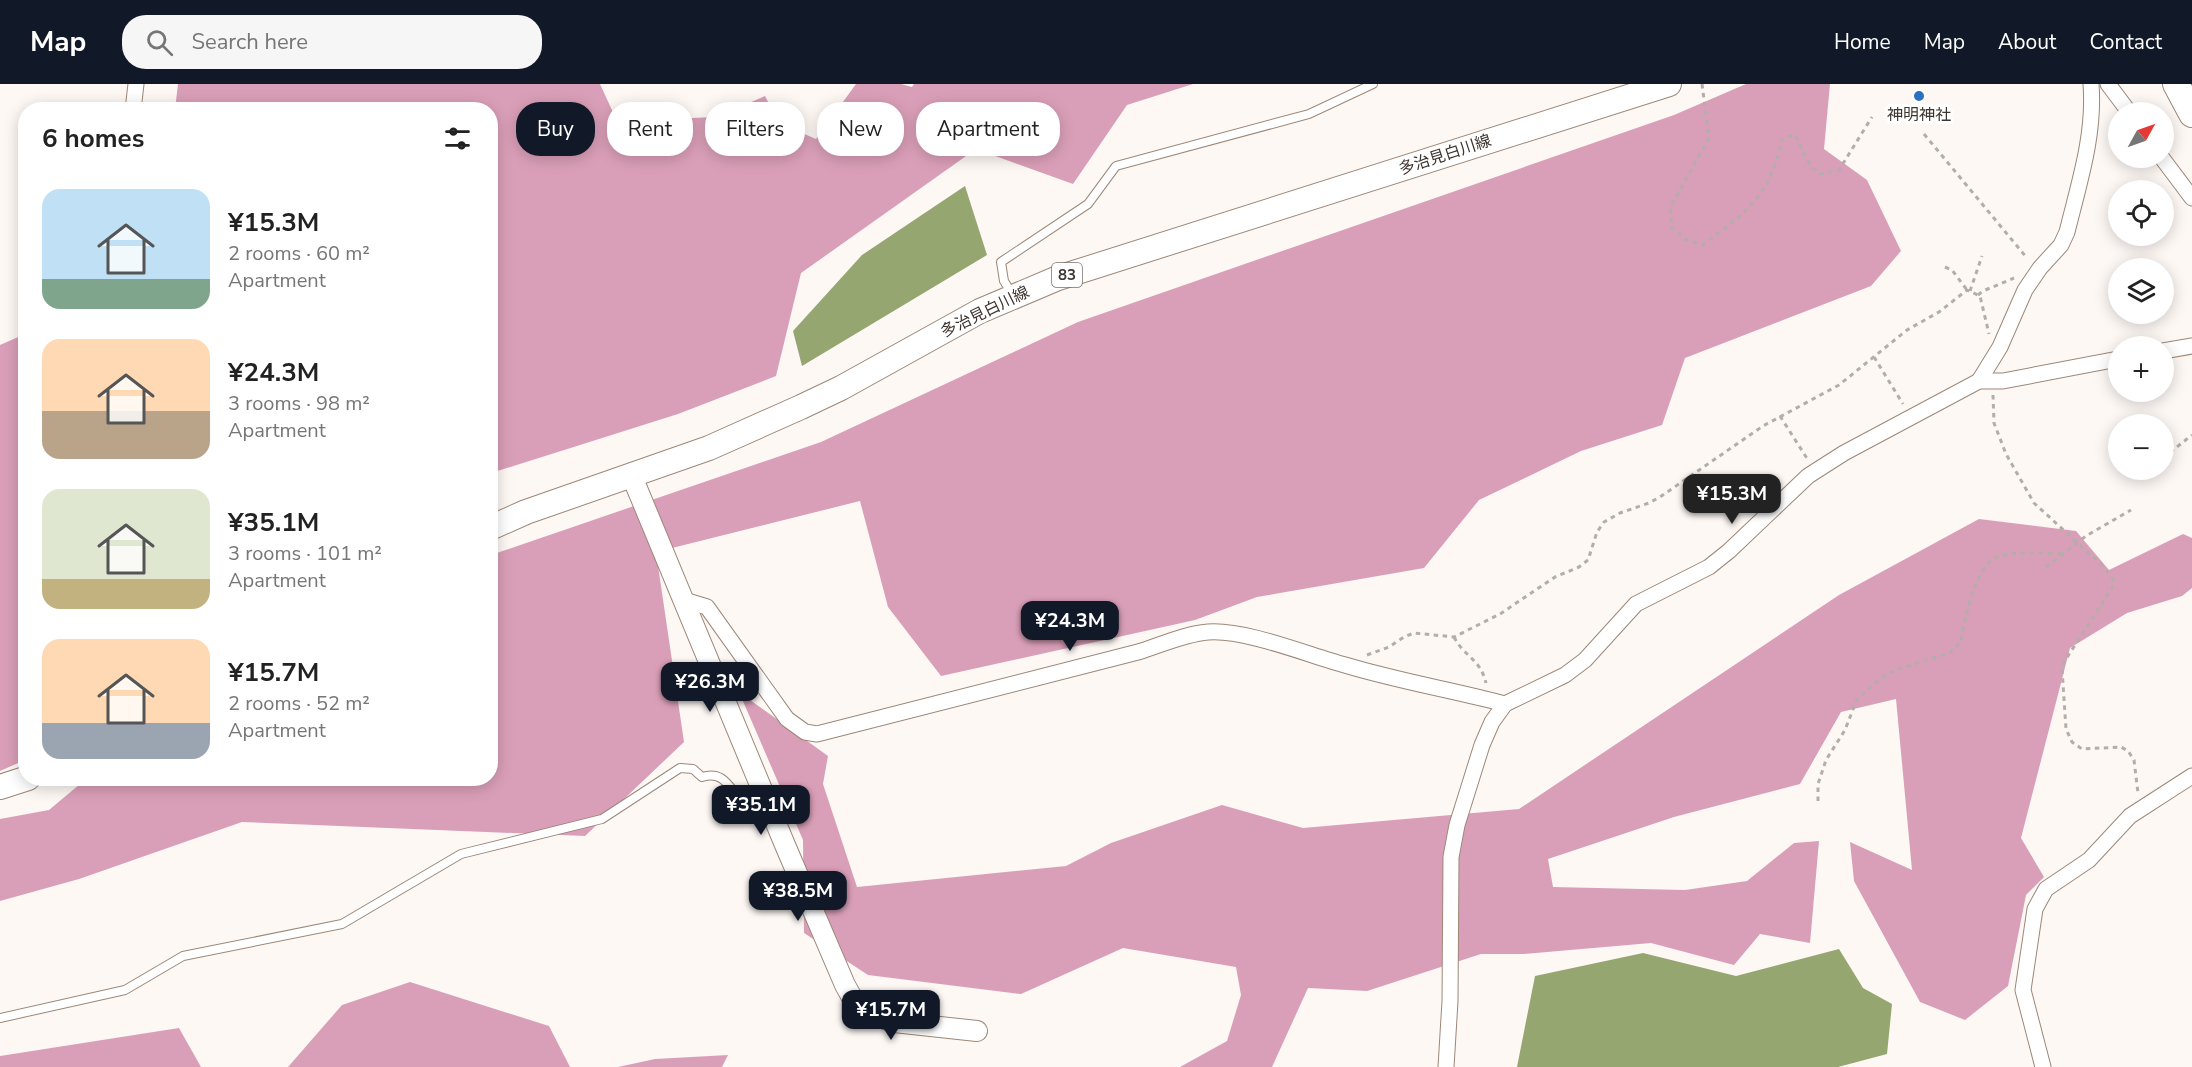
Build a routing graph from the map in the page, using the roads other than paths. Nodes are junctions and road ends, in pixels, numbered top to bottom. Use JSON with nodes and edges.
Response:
{"nodes":[{"id":1,"x":136,"y":84,"type":"edge"},
{"id":2,"x":1373,"y":84,"type":"edge"},
{"id":3,"x":1669,"y":84,"type":"edge"},
{"id":4,"x":2091,"y":84,"type":"edge"},
{"id":5,"x":2108,"y":84,"type":"edge"},
{"id":6,"x":2176,"y":84,"type":"edge"},
{"id":7,"x":134,"y":102,"type":"edge"},
{"id":8,"x":2122,"y":102,"type":"edge"},
{"id":9,"x":2192,"y":114,"type":"edge"},
{"id":10,"x":2170,"y":168,"type":"edge"},
{"id":11,"x":2192,"y":198,"type":"edge"},
{"id":12,"x":1013,"y":296,"type":"junction"},
{"id":13,"x":2192,"y":346,"type":"edge"},
{"id":14,"x":2174,"y":349,"type":"edge"},
{"id":15,"x":2108,"y":361,"type":"edge"},
{"id":16,"x":1986,"y":381,"type":"junction"},
{"id":17,"x":632,"y":474,"type":"junction"},
{"id":18,"x":498,"y":524,"type":"edge"},
{"id":19,"x":684,"y":600,"type":"junction"},
{"id":20,"x":1505,"y":704,"type":"junction"},
{"id":21,"x":2192,"y":776,"type":"edge"},
{"id":22,"x":18,"y":781,"type":"edge"},
{"id":23,"x":0,"y":787,"type":"edge"},
{"id":24,"x":771,"y":812,"type":"junction"},
{"id":25,"x":0,"y":1018,"type":"edge"},
{"id":26,"x":977,"y":1031,"type":"dead end"},
{"id":27,"x":1446,"y":1067,"type":"edge"},
{"id":28,"x":2043,"y":1067,"type":"edge"}],
"edges":[{"from":1,"to":7,"type":"street"},
{"from":2,"to":12,"type":"lane"},
{"from":3,"to":12,"type":"main road","name":"多治見白川線","number":"83"},
{"from":4,"to":16,"type":"street"},
{"from":5,"to":8,"type":"street"},
{"from":6,"to":9,"type":"highway"},
{"from":10,"to":11,"type":"street"},
{"from":12,"to":17,"type":"main road","name":"多治見白川線","number":"83"},
{"from":13,"to":14,"type":"street"},
{"from":15,"to":16,"type":"street"},
{"from":16,"to":20,"type":"street"},
{"from":17,"to":18,"type":"main road","name":"多治見白川線","number":"83"},
{"from":17,"to":19,"type":"street"},
{"from":19,"to":20,"type":"street"},
{"from":19,"to":24,"type":"street"},
{"from":20,"to":27,"type":"street"},
{"from":21,"to":28,"type":"street"},
{"from":22,"to":23,"type":"main road"},
{"from":24,"to":25,"type":"lane"},
{"from":24,"to":26,"type":"street"}]}
